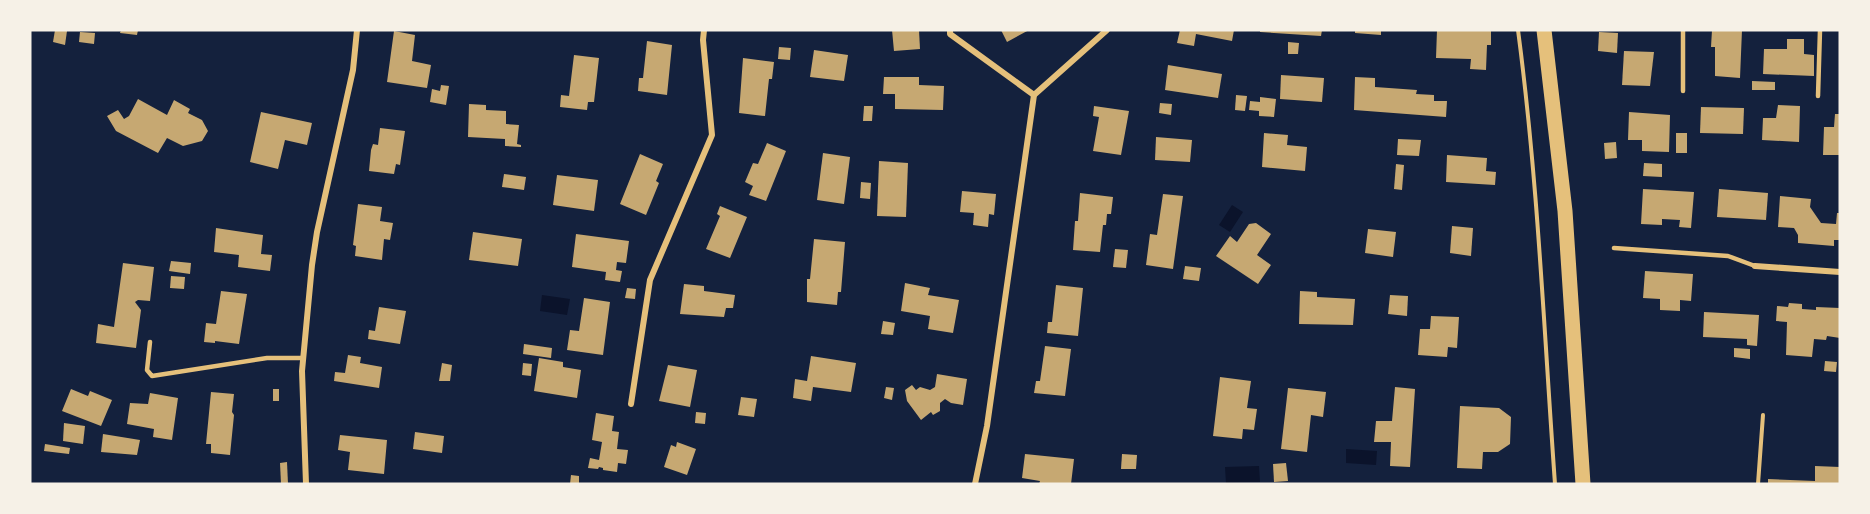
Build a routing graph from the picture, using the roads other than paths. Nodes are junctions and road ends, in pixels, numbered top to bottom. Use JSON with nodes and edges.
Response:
{"nodes":[{"id":1,"x":357,"y":30,"type":"edge"},
{"id":2,"x":704,"y":30,"type":"edge"},
{"id":3,"x":950,"y":30,"type":"edge"},
{"id":4,"x":1107,"y":30,"type":"edge"},
{"id":5,"x":1544,"y":30,"type":"edge"},
{"id":6,"x":1683,"y":30,"type":"edge"},
{"id":7,"x":1820,"y":30,"type":"edge"},
{"id":8,"x":1683,"y":91,"type":"dead end"},
{"id":9,"x":1034,"y":96,"type":"junction"},
{"id":10,"x":1818,"y":96,"type":"dead end"},
{"id":11,"x":1614,"y":248,"type":"dead end"},
{"id":12,"x":1755,"y":267,"type":"joint"},
{"id":13,"x":1840,"y":272,"type":"edge"},
{"id":14,"x":150,"y":342,"type":"dead end"},
{"id":15,"x":303,"y":358,"type":"junction"},
{"id":16,"x":631,"y":404,"type":"dead end"},
{"id":17,"x":306,"y":484,"type":"edge"},
{"id":18,"x":975,"y":484,"type":"edge"},
{"id":19,"x":1582,"y":484,"type":"edge"}],
"edges":[{"from":1,"to":15,"type":"street"},
{"from":2,"to":16,"type":"street"},
{"from":3,"to":9,"type":"street"},
{"from":4,"to":9,"type":"street"},
{"from":5,"to":19,"type":"main road"},
{"from":6,"to":8,"type":"lane"},
{"from":7,"to":10,"type":"lane"},
{"from":9,"to":18,"type":"street"},
{"from":11,"to":12,"type":"lane"},
{"from":12,"to":13,"type":"street"},
{"from":14,"to":15,"type":"lane"},
{"from":15,"to":17,"type":"street"}]}
